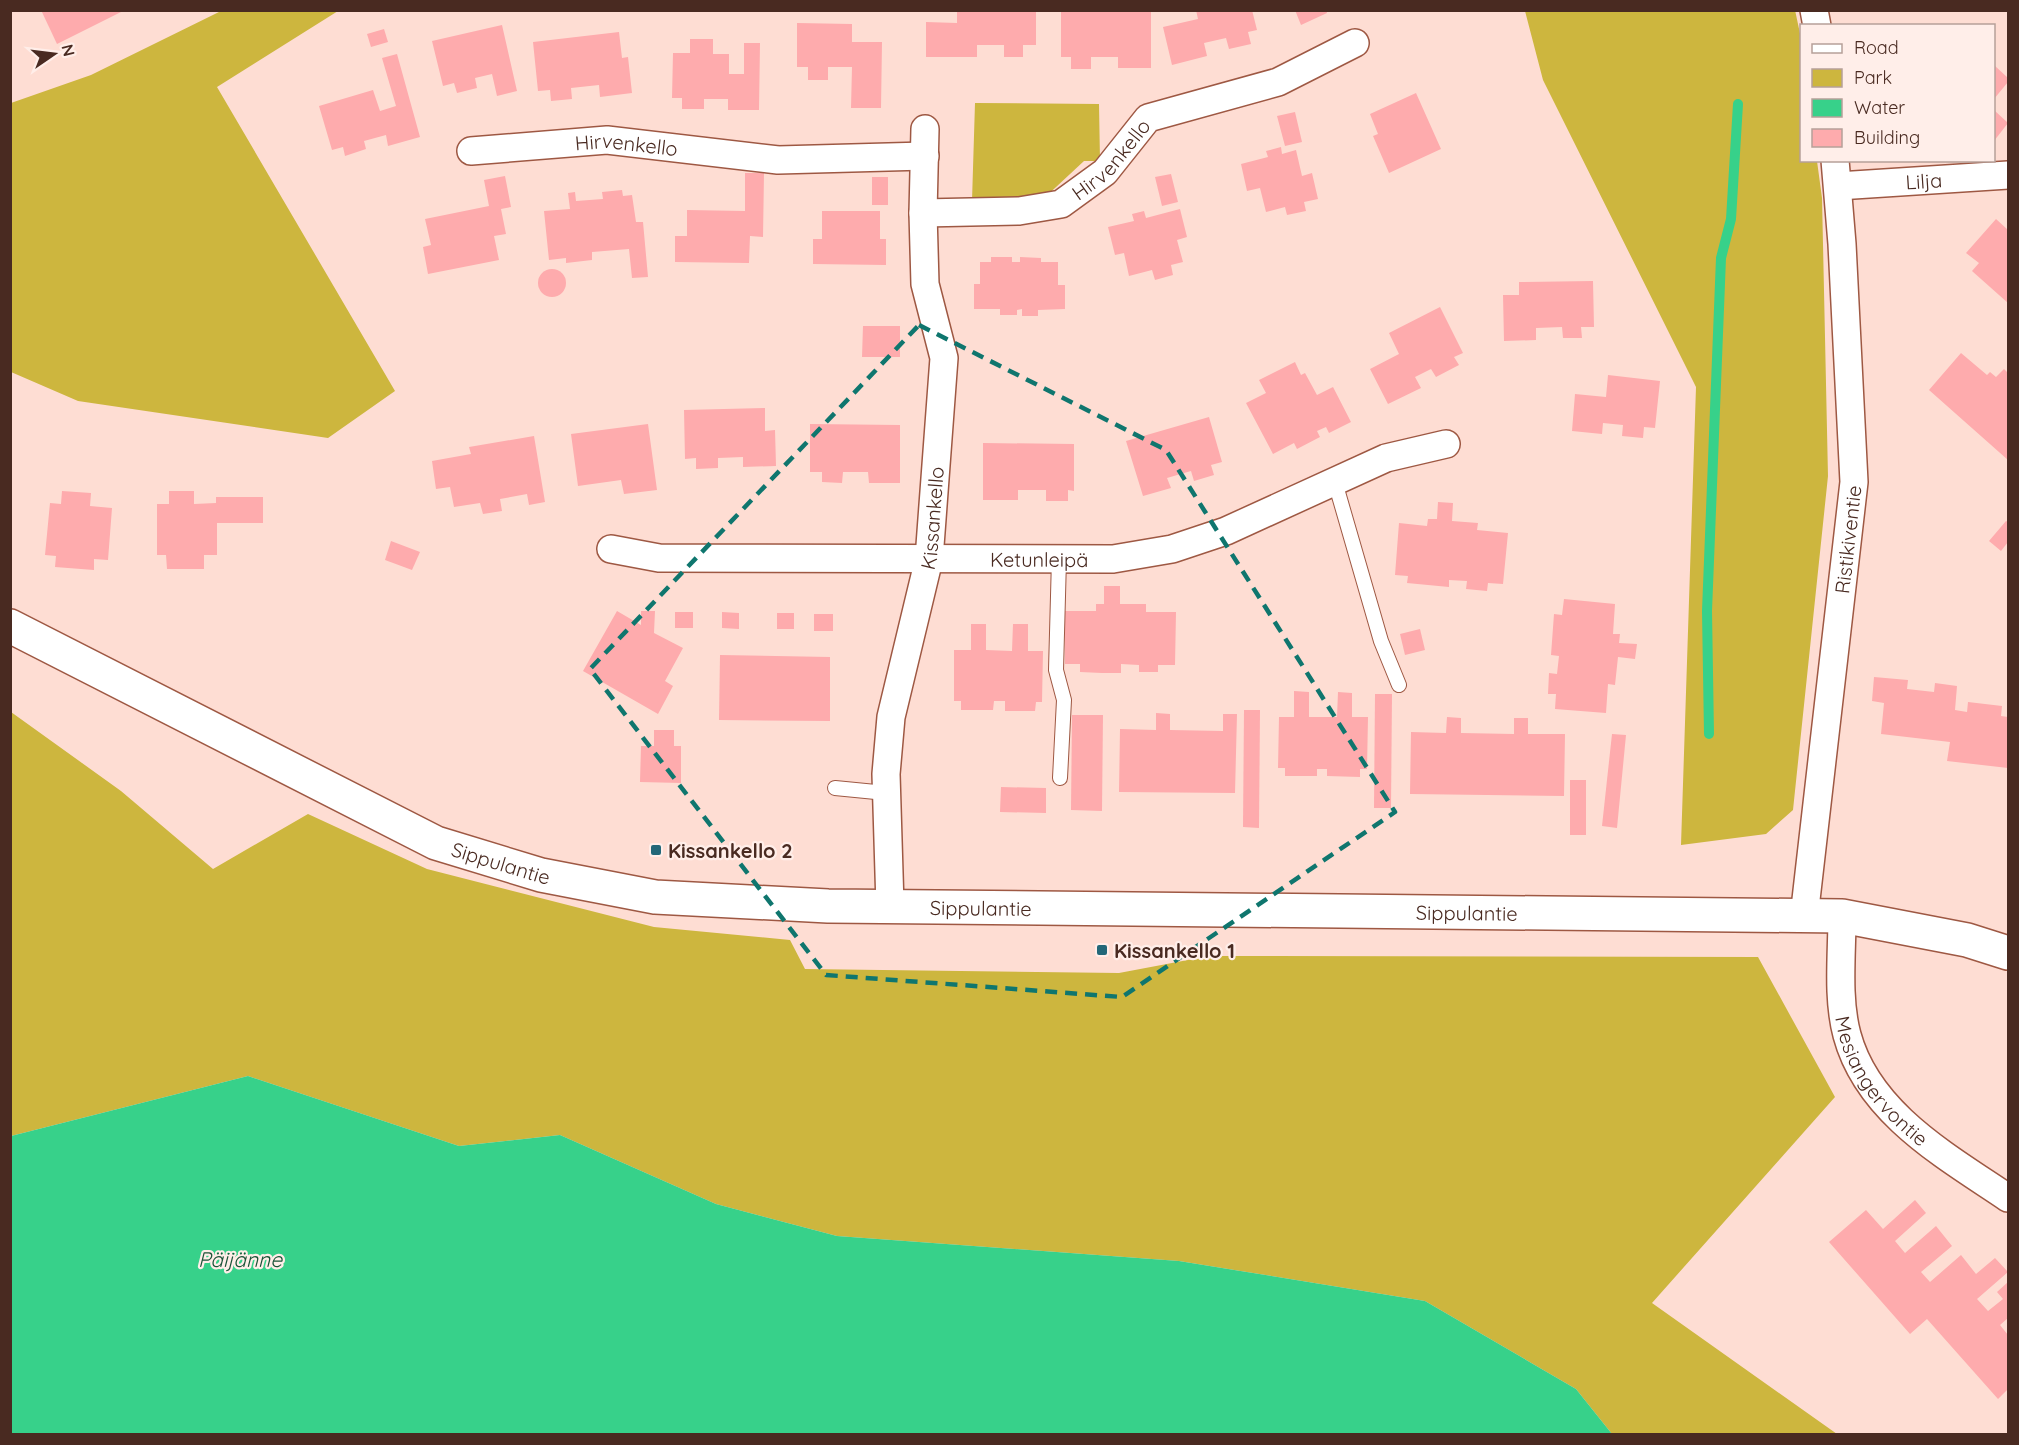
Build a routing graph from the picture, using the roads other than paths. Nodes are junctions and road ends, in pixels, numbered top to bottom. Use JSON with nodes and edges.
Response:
{"nodes":[{"id":1,"x":1355,"y":43,"type":"dead end"},
{"id":2,"x":925,"y":129,"type":"dead end"},
{"id":3,"x":471,"y":151,"type":"dead end"},
{"id":4,"x":925,"y":156,"type":"junction"},
{"id":5,"x":1836,"y":173,"type":"edge"},
{"id":6,"x":2008,"y":175,"type":"edge"},
{"id":7,"x":923,"y":213,"type":"junction"},
{"id":8,"x":1446,"y":444,"type":"dead end"},
{"id":9,"x":1335,"y":482,"type":"junction"},
{"id":10,"x":611,"y":549,"type":"dead end"},
{"id":11,"x":1059,"y":559,"type":"junction"},
{"id":12,"x":929,"y":560,"type":"junction"},
{"id":13,"x":10,"y":626,"type":"edge"},
{"id":14,"x":1399,"y":684,"type":"dead end"},
{"id":15,"x":1060,"y":778,"type":"dead end"},
{"id":16,"x":835,"y":788,"type":"dead end"},
{"id":17,"x":886,"y":793,"type":"junction"},
{"id":18,"x":890,"y":906,"type":"junction"},
{"id":19,"x":1804,"y":916,"type":"junction"},
{"id":20,"x":1842,"y":916,"type":"junction"},
{"id":21,"x":2008,"y":953,"type":"edge"},
{"id":22,"x":2008,"y":1198,"type":"edge"}],
"edges":[{"from":1,"to":7,"type":"street","name":"Hirvenkello"},
{"from":2,"to":4,"type":"street","name":"Kissankello"},
{"from":3,"to":4,"type":"street","name":"Hirvenkello"},
{"from":4,"to":7,"type":"street","name":"Kissankello"},
{"from":5,"to":6,"type":"street","name":"Lilja"},
{"from":5,"to":19,"type":"street","name":"Ristikiventie"},
{"from":7,"to":12,"type":"street","name":"Kissankello"},
{"from":8,"to":9,"type":"street","name":"Ketunleipä"},
{"from":9,"to":11,"type":"street","name":"Ketunleipä"},
{"from":9,"to":14,"type":"lane"},
{"from":10,"to":12,"type":"street","name":"Ketunleipä"},
{"from":11,"to":12,"type":"street","name":"Ketunleipä"},
{"from":11,"to":15,"type":"lane"},
{"from":12,"to":17,"type":"street","name":"Kissankello"},
{"from":13,"to":18,"type":"street","name":"Sippulantie"},
{"from":16,"to":17,"type":"lane"},
{"from":17,"to":18,"type":"street","name":"Kissankello"},
{"from":18,"to":19,"type":"street","name":"Sippulantie"},
{"from":19,"to":20,"type":"street","name":"Sippulantie"},
{"from":20,"to":21,"type":"street","name":"Sippulantie"},
{"from":20,"to":22,"type":"street","name":"Mesiangervontie"}]}
